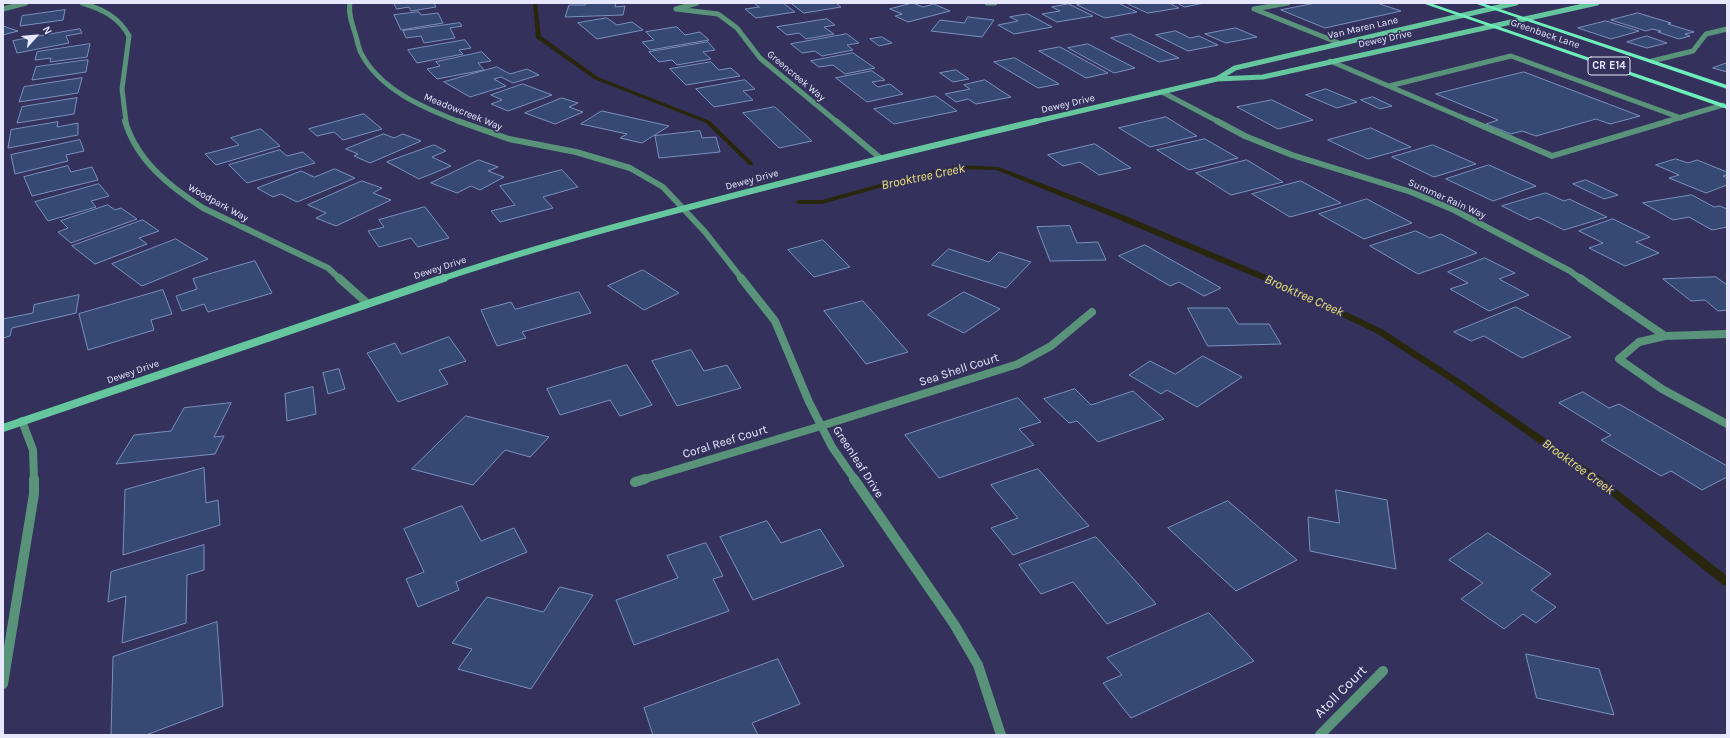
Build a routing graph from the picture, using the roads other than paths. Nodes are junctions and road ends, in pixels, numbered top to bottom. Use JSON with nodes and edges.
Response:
{"nodes":[{"id":1,"x":26,"y":3,"type":"edge"},
{"id":2,"x":82,"y":3,"type":"edge"},
{"id":3,"x":350,"y":3,"type":"edge"},
{"id":4,"x":696,"y":3,"type":"edge"},
{"id":5,"x":987,"y":3,"type":"edge"},
{"id":6,"x":995,"y":3,"type":"edge"},
{"id":7,"x":1288,"y":3,"type":"edge"},
{"id":8,"x":1425,"y":3,"type":"edge"},
{"id":9,"x":1477,"y":3,"type":"edge"},
{"id":10,"x":1516,"y":3,"type":"edge"},
{"id":11,"x":1597,"y":3,"type":"edge"},
{"id":12,"x":1492,"y":8,"type":"junction"},
{"id":13,"x":3,"y":9,"type":"edge"},
{"id":14,"x":1459,"y":15,"type":"junction"},
{"id":15,"x":1525,"y":19,"type":"junction"},
{"id":16,"x":1492,"y":26,"type":"junction"},
{"id":17,"x":1727,"y":29,"type":"edge"},
{"id":18,"x":1339,"y":43,"type":"junction"},
{"id":19,"x":1330,"y":61,"type":"junction"},
{"id":20,"x":1652,"y":61,"type":"junction"},
{"id":21,"x":1217,"y":79,"type":"junction"},
{"id":22,"x":1390,"y":86,"type":"junction"},
{"id":23,"x":1727,"y":86,"type":"edge"},
{"id":24,"x":1162,"y":92,"type":"junction"},
{"id":25,"x":1725,"y":106,"type":"edge"},
{"id":26,"x":1681,"y":118,"type":"junction"},
{"id":27,"x":879,"y":158,"type":"junction"},
{"id":28,"x":684,"y":209,"type":"junction"},
{"id":29,"x":367,"y":303,"type":"junction"},
{"id":30,"x":1092,"y":312,"type":"dead end"},
{"id":31,"x":1727,"y":334,"type":"edge"},
{"id":32,"x":1665,"y":336,"type":"junction"},
{"id":33,"x":22,"y":421,"type":"junction"},
{"id":34,"x":1727,"y":424,"type":"edge"},
{"id":35,"x":821,"y":426,"type":"junction"},
{"id":36,"x":3,"y":428,"type":"edge"},
{"id":37,"x":635,"y":482,"type":"dead end"},
{"id":38,"x":1383,"y":671,"type":"dead end"},
{"id":39,"x":3,"y":684,"type":"edge"},
{"id":40,"x":1001,"y":735,"type":"edge"},
{"id":41,"x":1320,"y":735,"type":"edge"}],
"edges":[{"from":1,"to":13,"type":"street"},
{"from":2,"to":29,"type":"street","name":"Woodpark Way"},
{"from":3,"to":28,"type":"street","name":"Meadowcreek Way"},
{"from":4,"to":27,"type":"street","name":"Greencreek Way"},
{"from":5,"to":6,"type":"street"},
{"from":7,"to":18,"type":"street"},
{"from":8,"to":14,"type":"main road","name":"Greenback Lane","number":"CR E14"},
{"from":9,"to":12,"type":"main road","name":"Greenback Lane","number":"CR E14"},
{"from":10,"to":12,"type":"main road","name":"Van Maren Lane"},
{"from":11,"to":15,"type":"main road"},
{"from":12,"to":14,"type":"main road","name":"Van Maren Lane"},
{"from":12,"to":15,"type":"main road","name":"Greenback Lane","number":"CR E14"},
{"from":14,"to":16,"type":"main road","name":"Greenback Lane","number":"CR E14"},
{"from":14,"to":18,"type":"main road","name":"Van Maren Lane"},
{"from":15,"to":16,"type":"main road","name":"Dewey Drive"},
{"from":15,"to":20,"type":"main road","name":"Greenback Lane","number":"CR E14"},
{"from":16,"to":19,"type":"main road","name":"Dewey Drive"},
{"from":16,"to":25,"type":"main road","name":"Greenback Lane","number":"CR E14"},
{"from":17,"to":20,"type":"street"},
{"from":18,"to":21,"type":"main road","name":"Van Maren Lane"},
{"from":19,"to":21,"type":"main road","name":"Dewey Drive"},
{"from":19,"to":22,"type":"street"},
{"from":20,"to":23,"type":"main road","name":"Greenback Lane","number":"CR E14"},
{"from":21,"to":24,"type":"main road","name":"Dewey Drive"},
{"from":22,"to":26,"type":"street"},
{"from":22,"to":26,"type":"street"},
{"from":24,"to":27,"type":"main road","name":"Dewey Drive"},
{"from":24,"to":32,"type":"street","name":"Summer Rain Way"},
{"from":25,"to":26,"type":"street"},
{"from":27,"to":28,"type":"main road","name":"Dewey Drive"},
{"from":28,"to":29,"type":"main road","name":"Dewey Drive"},
{"from":28,"to":35,"type":"street","name":"Greenleaf Drive"},
{"from":29,"to":33,"type":"main road","name":"Dewey Drive"},
{"from":30,"to":35,"type":"street","name":"Sea Shell Court"},
{"from":31,"to":32,"type":"street"},
{"from":32,"to":34,"type":"street"},
{"from":33,"to":36,"type":"main road","name":"Dewey Drive"},
{"from":33,"to":39,"type":"street"},
{"from":35,"to":37,"type":"street","name":"Coral Reef Court"},
{"from":35,"to":40,"type":"street","name":"Greenleaf Drive"},
{"from":38,"to":41,"type":"street","name":"Atoll Court"}]}
